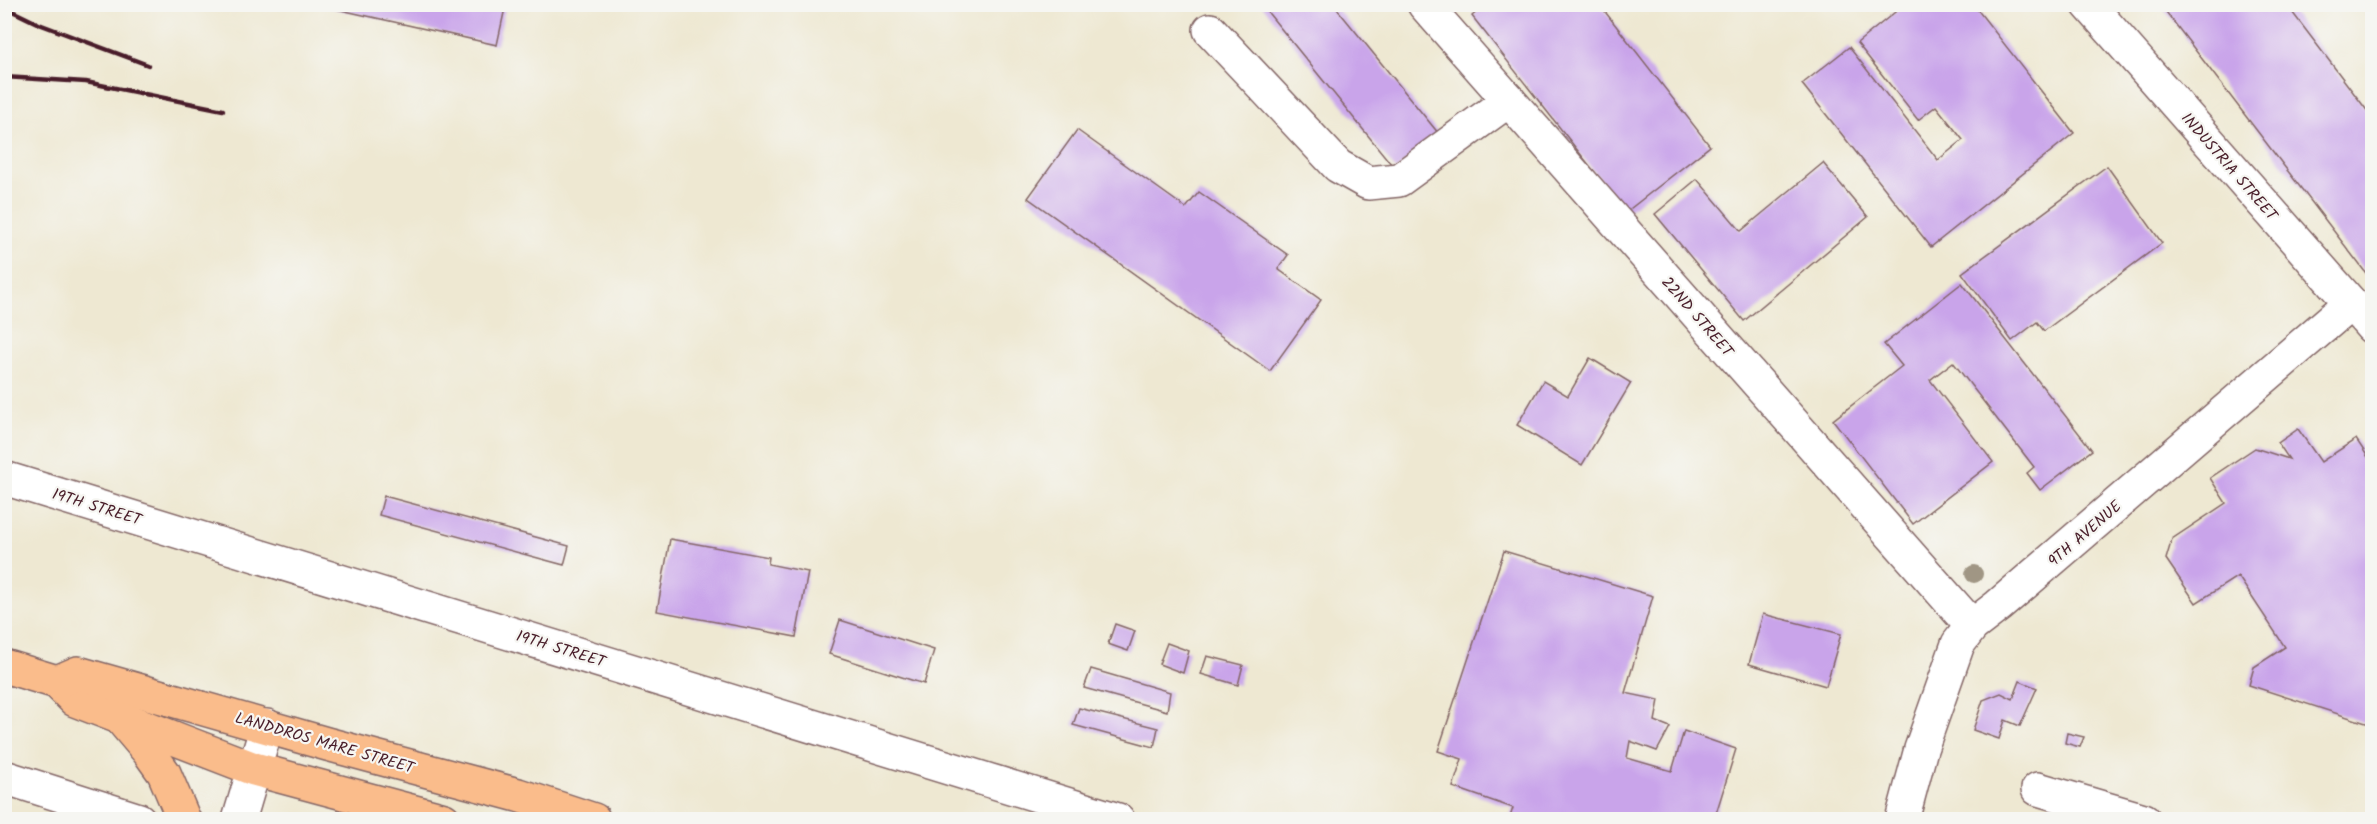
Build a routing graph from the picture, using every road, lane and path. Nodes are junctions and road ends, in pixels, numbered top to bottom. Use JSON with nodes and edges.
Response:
{"nodes":[{"id":1,"x":1424,"y":4,"type":"edge"},
{"id":2,"x":2088,"y":4,"type":"edge"},
{"id":3,"x":1210,"y":30,"type":"dead end"},
{"id":4,"x":1509,"y":100,"type":"junction"},
{"id":5,"x":2351,"y":303,"type":"junction"},
{"id":6,"x":2373,"y":327,"type":"edge"},
{"id":7,"x":4,"y":477,"type":"edge"},
{"id":8,"x":1972,"y":626,"type":"junction"},
{"id":9,"x":4,"y":666,"type":"edge"},
{"id":10,"x":57,"y":682,"type":"junction"},
{"id":11,"x":121,"y":719,"type":"junction"},
{"id":12,"x":267,"y":726,"type":"junction"},
{"id":13,"x":254,"y":769,"type":"junction"},
{"id":14,"x":4,"y":777,"type":"edge"},
{"id":15,"x":2038,"y":789,"type":"dead end"},
{"id":16,"x":139,"y":819,"type":"edge"},
{"id":17,"x":184,"y":819,"type":"edge"},
{"id":18,"x":239,"y":819,"type":"edge"},
{"id":19,"x":444,"y":819,"type":"edge"},
{"id":20,"x":594,"y":819,"type":"edge"},
{"id":21,"x":1118,"y":819,"type":"edge"},
{"id":22,"x":1902,"y":819,"type":"edge"},
{"id":23,"x":2144,"y":819,"type":"edge"}],
"edges":[{"from":1,"to":4,"type":"street","name":"22ND STREET"},
{"from":2,"to":5,"type":"street","name":"INDUSTRIA STREET"},
{"from":3,"to":4,"type":"street"},
{"from":4,"to":8,"type":"street","name":"22ND STREET"},
{"from":5,"to":6,"type":"street","name":"INDUSTRIA STREET"},
{"from":5,"to":8,"type":"street","name":"9TH AVENUE"},
{"from":7,"to":21,"type":"street","name":"19TH STREET"},
{"from":8,"to":22,"type":"street","name":"9TH AVENUE"},
{"from":9,"to":10,"type":"main road"},
{"from":10,"to":11,"type":"main road"},
{"from":10,"to":12,"type":"main road","name":"LANDDROS MARE STREET"},
{"from":11,"to":13,"type":"main road"},
{"from":11,"to":17,"type":"main road"},
{"from":12,"to":13,"type":"street"},
{"from":12,"to":20,"type":"main road","name":"LANDDROS MARE STREET"},
{"from":13,"to":18,"type":"street"},
{"from":13,"to":19,"type":"main road"},
{"from":14,"to":16,"type":"street"},
{"from":15,"to":23,"type":"street"}]}
